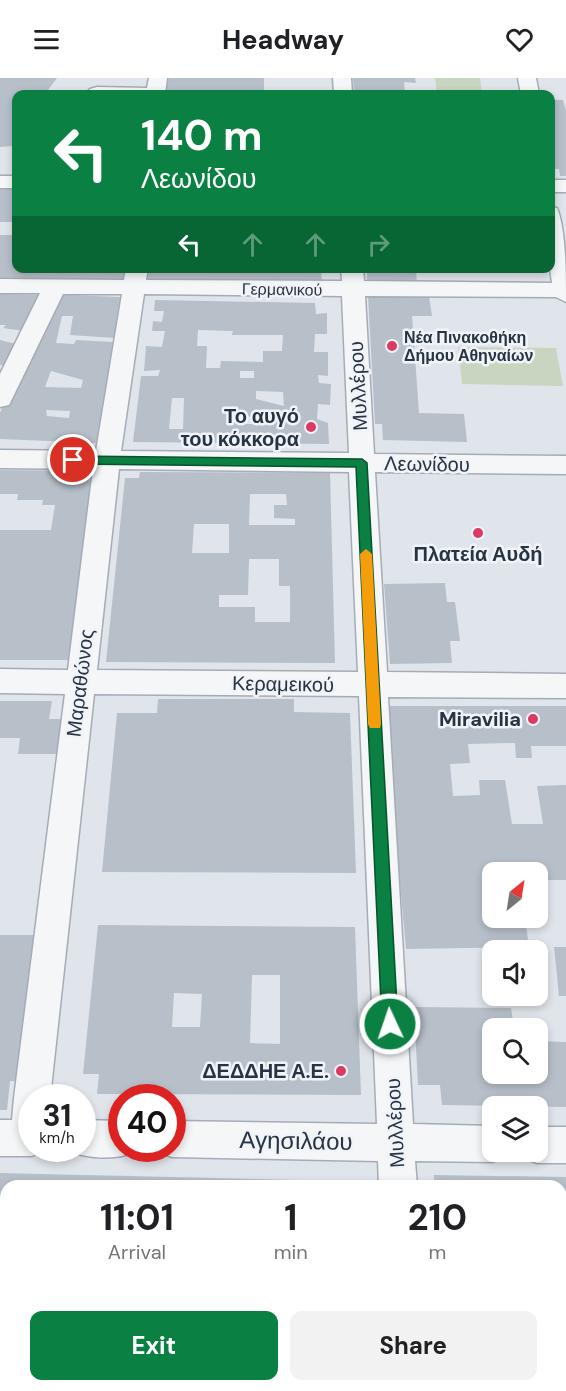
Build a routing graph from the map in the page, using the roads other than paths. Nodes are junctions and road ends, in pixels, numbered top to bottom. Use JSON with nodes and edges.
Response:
{"nodes":[{"id":1,"x":555,"y":240,"type":"edge"},
{"id":2,"x":135,"y":278,"type":"edge"},
{"id":3,"x":352,"y":279,"type":"edge"},
{"id":4,"x":0,"y":286,"type":"edge"},
{"id":5,"x":56,"y":286,"type":"junction"},
{"id":6,"x":565,"y":293,"type":"edge"},
{"id":7,"x":0,"y":399,"type":"edge"},
{"id":8,"x":0,"y":459,"type":"edge"},
{"id":9,"x":107,"y":460,"type":"junction"},
{"id":10,"x":362,"y":463,"type":"junction"},
{"id":11,"x":566,"y":465,"type":"edge"},
{"id":12,"x":0,"y":681,"type":"edge"},
{"id":13,"x":80,"y":682,"type":"junction"},
{"id":14,"x":373,"y":685,"type":"junction"},
{"id":15,"x":566,"y":686,"type":"edge"},
{"id":16,"x":34,"y":1084,"type":"edge"},
{"id":17,"x":186,"y":1139,"type":"edge"},
{"id":18,"x":396,"y":1142,"type":"junction"},
{"id":19,"x":482,"y":1144,"type":"edge"},
{"id":20,"x":548,"y":1145,"type":"edge"},
{"id":21,"x":566,"y":1145,"type":"edge"},
{"id":22,"x":398,"y":1180,"type":"edge"}],
"edges":[{"from":1,"to":6,"type":"street"},
{"from":2,"to":3,"type":"street","name":"Γερμανικού"},
{"from":2,"to":5,"type":"street","name":"Γερμανικού"},
{"from":2,"to":9,"type":"street","name":"Μαραθώνος"},
{"from":3,"to":6,"type":"street","name":"Γερμανικού"},
{"from":3,"to":10,"type":"street","name":"Μυλλέρου"},
{"from":4,"to":5,"type":"street","name":"Γερμανικού"},
{"from":5,"to":7,"type":"street"},
{"from":8,"to":9,"type":"street","name":"Λεωνίδου"},
{"from":9,"to":10,"type":"street","name":"Λεωνίδου"},
{"from":9,"to":13,"type":"street","name":"Μαραθώνος"},
{"from":10,"to":11,"type":"street","name":"Λεωνίδου"},
{"from":10,"to":14,"type":"street","name":"Μυλλέρου"},
{"from":12,"to":13,"type":"street","name":"Κεραμεικού"},
{"from":13,"to":14,"type":"street","name":"Κεραμεικού"},
{"from":13,"to":16,"type":"street","name":"Μαραθώνος"},
{"from":14,"to":15,"type":"street","name":"Κεραμεικού"},
{"from":14,"to":18,"type":"street","name":"Μυλλέρου"},
{"from":17,"to":18,"type":"street","name":"Αγησιλάου"},
{"from":18,"to":19,"type":"street","name":"Αγησιλάου"},
{"from":18,"to":22,"type":"street","name":"Μυλλέρου"},
{"from":20,"to":21,"type":"street"}]}
